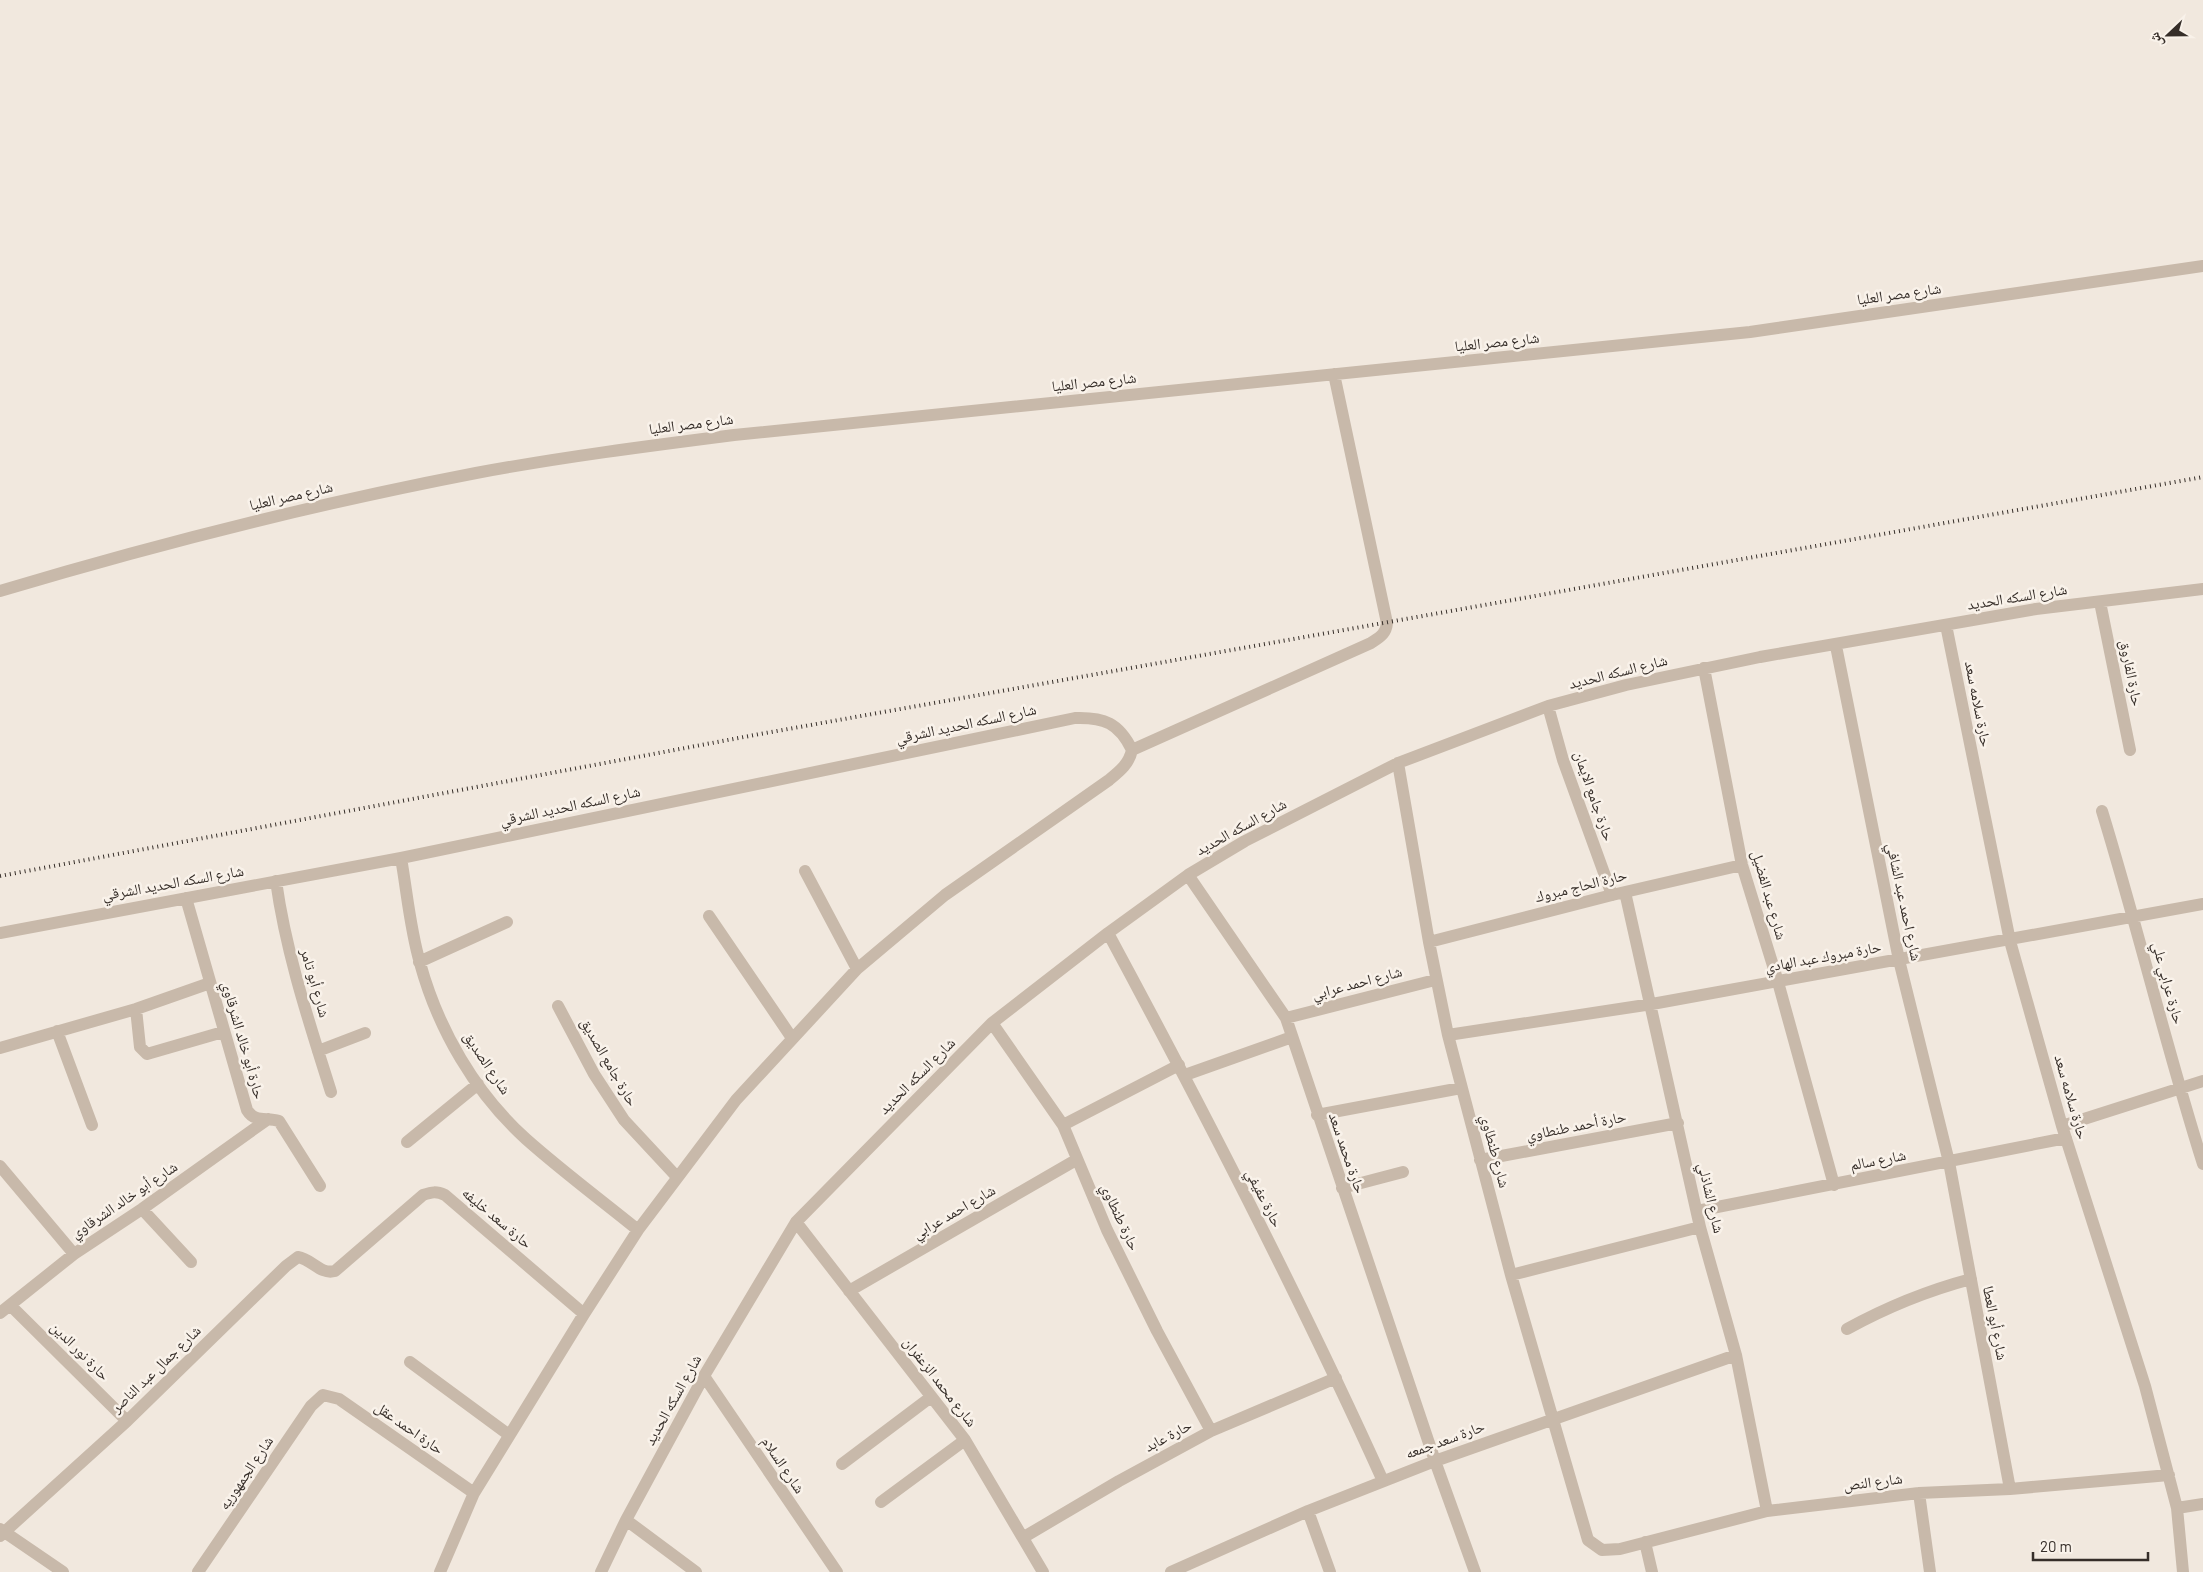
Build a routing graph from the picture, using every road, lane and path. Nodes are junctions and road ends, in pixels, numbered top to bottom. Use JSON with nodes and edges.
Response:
{"nodes":[{"id":1,"x":2203,"y":266,"type":"edge"},
{"id":2,"x":1334,"y":374,"type":"junction"},
{"id":3,"x":2203,"y":589,"type":"edge"},
{"id":4,"x":0,"y":591,"type":"edge"},
{"id":5,"x":2100,"y":602,"type":"junction"},
{"id":6,"x":1946,"y":625,"type":"junction"},
{"id":7,"x":1836,"y":646,"type":"junction"},
{"id":8,"x":1704,"y":668,"type":"junction"},
{"id":9,"x":1548,"y":706,"type":"junction"},
{"id":10,"x":1132,"y":750,"type":"junction"},
{"id":11,"x":2130,"y":750,"type":"dead end"},
{"id":12,"x":1398,"y":763,"type":"junction"},
{"id":13,"x":2102,"y":811,"type":"dead end"},
{"id":14,"x":401,"y":858,"type":"junction"},
{"id":15,"x":1742,"y":865,"type":"junction"},
{"id":16,"x":805,"y":871,"type":"dead end"},
{"id":17,"x":1188,"y":875,"type":"junction"},
{"id":18,"x":276,"y":881,"type":"junction"},
{"id":19,"x":1618,"y":893,"type":"junction"},
{"id":20,"x":186,"y":898,"type":"junction"},
{"id":21,"x":2203,"y":904,"type":"edge"},
{"id":22,"x":709,"y":916,"type":"dead end"},
{"id":23,"x":2134,"y":917,"type":"junction"},
{"id":24,"x":508,"y":922,"type":"dead end"},
{"id":25,"x":0,"y":933,"type":"edge"},
{"id":26,"x":1108,"y":933,"type":"junction"},
{"id":27,"x":2010,"y":941,"type":"junction"},
{"id":28,"x":1429,"y":942,"type":"junction"},
{"id":29,"x":1899,"y":960,"type":"junction"},
{"id":30,"x":419,"y":962,"type":"junction"},
{"id":31,"x":857,"y":969,"type":"junction"},
{"id":32,"x":1436,"y":980,"type":"junction"},
{"id":33,"x":1778,"y":982,"type":"junction"},
{"id":34,"x":210,"y":983,"type":"junction"},
{"id":35,"x":1652,"y":1004,"type":"junction"},
{"id":36,"x":558,"y":1006,"type":"dead end"},
{"id":37,"x":136,"y":1009,"type":"junction"},
{"id":38,"x":1286,"y":1018,"type":"junction"},
{"id":39,"x":992,"y":1023,"type":"junction"},
{"id":40,"x":57,"y":1031,"type":"junction"},
{"id":41,"x":223,"y":1032,"type":"junction"},
{"id":42,"x":365,"y":1033,"type":"dead end"},
{"id":43,"x":1448,"y":1035,"type":"junction"},
{"id":44,"x":1292,"y":1037,"type":"junction"},
{"id":45,"x":792,"y":1038,"type":"junction"},
{"id":46,"x":0,"y":1048,"type":"edge"},
{"id":47,"x":318,"y":1051,"type":"junction"},
{"id":48,"x":1182,"y":1070,"type":"junction"},
{"id":49,"x":2203,"y":1081,"type":"edge"},
{"id":50,"x":478,"y":1084,"type":"junction"},
{"id":51,"x":1461,"y":1088,"type":"junction"},
{"id":52,"x":2179,"y":1089,"type":"junction"},
{"id":53,"x":331,"y":1092,"type":"dead end"},
{"id":54,"x":1317,"y":1115,"type":"junction"},
{"id":55,"x":268,"y":1119,"type":"junction"},
{"id":56,"x":1678,"y":1123,"type":"junction"},
{"id":57,"x":92,"y":1125,"type":"dead end"},
{"id":58,"x":1062,"y":1125,"type":"junction"},
{"id":59,"x":2064,"y":1132,"type":"junction"},
{"id":60,"x":407,"y":1142,"type":"dead end"},
{"id":61,"x":1076,"y":1160,"type":"junction"},
{"id":62,"x":1480,"y":1160,"type":"junction"},
{"id":63,"x":1949,"y":1162,"type":"junction"},
{"id":64,"x":2203,"y":1164,"type":"edge"},
{"id":65,"x":0,"y":1166,"type":"edge"},
{"id":66,"x":1403,"y":1172,"type":"dead end"},
{"id":67,"x":677,"y":1177,"type":"junction"},
{"id":68,"x":1834,"y":1185,"type":"junction"},
{"id":69,"x":320,"y":1186,"type":"dead end"},
{"id":70,"x":1342,"y":1188,"type":"junction"},
{"id":71,"x":142,"y":1209,"type":"junction"},
{"id":72,"x":1697,"y":1212,"type":"junction"},
{"id":73,"x":796,"y":1222,"type":"junction"},
{"id":74,"x":1700,"y":1227,"type":"junction"},
{"id":75,"x":638,"y":1230,"type":"junction"},
{"id":76,"x":74,"y":1254,"type":"junction"},
{"id":77,"x":191,"y":1262,"type":"dead end"},
{"id":78,"x":340,"y":1268,"type":"joint"},
{"id":79,"x":1511,"y":1275,"type":"junction"},
{"id":80,"x":1971,"y":1279,"type":"junction"},
{"id":81,"x":849,"y":1291,"type":"junction"},
{"id":82,"x":5,"y":1309,"type":"edge"},
{"id":83,"x":584,"y":1314,"type":"junction"},
{"id":84,"x":1847,"y":1329,"type":"dead end"},
{"id":85,"x":1736,"y":1355,"type":"junction"},
{"id":86,"x":410,"y":1362,"type":"dead end"},
{"id":87,"x":704,"y":1376,"type":"junction"},
{"id":88,"x":1336,"y":1378,"type":"junction"},
{"id":89,"x":323,"y":1395,"type":"joint"},
{"id":90,"x":931,"y":1397,"type":"junction"},
{"id":91,"x":1551,"y":1419,"type":"junction"},
{"id":92,"x":127,"y":1421,"type":"junction"},
{"id":93,"x":1211,"y":1431,"type":"junction"},
{"id":94,"x":509,"y":1435,"type":"junction"},
{"id":95,"x":965,"y":1440,"type":"junction"},
{"id":96,"x":1435,"y":1461,"type":"junction"},
{"id":97,"x":842,"y":1464,"type":"dead end"},
{"id":98,"x":2169,"y":1476,"type":"junction"},
{"id":99,"x":1383,"y":1481,"type":"junction"},
{"id":100,"x":2010,"y":1489,"type":"junction"},
{"id":101,"x":1919,"y":1493,"type":"junction"},
{"id":102,"x":474,"y":1494,"type":"junction"},
{"id":103,"x":881,"y":1502,"type":"dead end"},
{"id":104,"x":2203,"y":1504,"type":"edge"},
{"id":105,"x":2177,"y":1508,"type":"junction"},
{"id":106,"x":1308,"y":1511,"type":"junction"},
{"id":107,"x":1767,"y":1511,"type":"junction"},
{"id":108,"x":626,"y":1520,"type":"junction"},
{"id":109,"x":1,"y":1533,"type":"edge"},
{"id":110,"x":1024,"y":1538,"type":"junction"},
{"id":111,"x":1588,"y":1540,"type":"joint"},
{"id":112,"x":1646,"y":1542,"type":"junction"},
{"id":113,"x":1039,"y":1570,"type":"edge"},
{"id":114,"x":63,"y":1572,"type":"edge"},
{"id":115,"x":198,"y":1572,"type":"edge"},
{"id":116,"x":440,"y":1572,"type":"edge"},
{"id":117,"x":600,"y":1572,"type":"edge"},
{"id":118,"x":696,"y":1572,"type":"edge"},
{"id":119,"x":837,"y":1572,"type":"edge"},
{"id":120,"x":1171,"y":1572,"type":"edge"},
{"id":121,"x":1330,"y":1572,"type":"edge"},
{"id":122,"x":1475,"y":1572,"type":"edge"},
{"id":123,"x":1652,"y":1572,"type":"edge"},
{"id":124,"x":1930,"y":1572,"type":"edge"},
{"id":125,"x":2183,"y":1572,"type":"edge"}],
"edges":[{"from":1,"to":2,"type":"street","name":"شارع مصر العليا"},
{"from":2,"to":4,"type":"street","name":"شارع مصر العليا"},
{"from":2,"to":10,"type":"street"},
{"from":3,"to":5,"type":"street","name":"شارع السكه الحديد"},
{"from":5,"to":6,"type":"street","name":"شارع السكه الحديد"},
{"from":5,"to":11,"type":"street","name":"حارة الفاروق"},
{"from":6,"to":7,"type":"street","name":"شارع السكه الحديد"},
{"from":6,"to":27,"type":"street","name":"حارة سلامه سعد"},
{"from":7,"to":8,"type":"street","name":"شارع السكه الحديد"},
{"from":7,"to":29,"type":"street","name":"شارع احمد عبد الشافي"},
{"from":8,"to":9,"type":"street","name":"شارع السكه الحديد"},
{"from":8,"to":15,"type":"street","name":"شارع عبد الفضيل"},
{"from":9,"to":12,"type":"street","name":"شارع السكه الحديد"},
{"from":9,"to":19,"type":"street","name":"حارة جامع الايمان"},
{"from":10,"to":14,"type":"street","name":"شارع السكه الحديد الشرقي"},
{"from":10,"to":31,"type":"street"},
{"from":12,"to":17,"type":"street","name":"شارع السكه الحديد"},
{"from":12,"to":28,"type":"street","name":"شارع طنطاوي"},
{"from":13,"to":23,"type":"street","name":"حارة عرابي علي"},
{"from":14,"to":18,"type":"street","name":"شارع السكه الحديد الشرقي"},
{"from":14,"to":30,"type":"street","name":"شارع الصديق"},
{"from":15,"to":19,"type":"street","name":"حارة الحاج مبروك"},
{"from":15,"to":33,"type":"street","name":"شارع عبد الفضيل"},
{"from":16,"to":31,"type":"street"},
{"from":17,"to":26,"type":"street","name":"شارع السكه الحديد"},
{"from":17,"to":38,"type":"street","name":"حارة محمد سعد"},
{"from":18,"to":20,"type":"street","name":"شارع السكه الحديد الشرقي"},
{"from":18,"to":47,"type":"street","name":"شارع أبو تامر"},
{"from":19,"to":28,"type":"street","name":"حارة الحاج مبروك"},
{"from":19,"to":35,"type":"street","name":"شارع الشاذلي"},
{"from":20,"to":25,"type":"street","name":"شارع السكه الحديد الشرقي"},
{"from":20,"to":34,"type":"street","name":"حارة أبو خالد الشرقاوي"},
{"from":21,"to":23,"type":"street","name":"حارة مبروك عبد الهادي"},
{"from":22,"to":45,"type":"street"},
{"from":23,"to":27,"type":"street","name":"حارة مبروك عبد الهادي"},
{"from":23,"to":52,"type":"street","name":"حارة عرابي علي"},
{"from":24,"to":30,"type":"street"},
{"from":26,"to":39,"type":"street","name":"شارع السكه الحديد"},
{"from":26,"to":48,"type":"street","name":"حارة عفيفي"},
{"from":27,"to":29,"type":"street","name":"حارة مبروك عبد الهادي"},
{"from":27,"to":59,"type":"street","name":"حارة سلامه سعد"},
{"from":28,"to":32,"type":"street","name":"شارع طنطاوي"},
{"from":29,"to":33,"type":"street","name":"حارة مبروك عبد الهادي"},
{"from":29,"to":63,"type":"street","name":"شارع احمد عبد الشافي"},
{"from":30,"to":50,"type":"street","name":"شارع الصديق"},
{"from":31,"to":45,"type":"street"},
{"from":32,"to":38,"type":"street","name":"شارع احمد عرابي"},
{"from":32,"to":43,"type":"street","name":"شارع طنطاوي"},
{"from":33,"to":35,"type":"street","name":"حارة مبروك عبد الهادي"},
{"from":33,"to":68,"type":"street","name":"شارع عبد الفضيل"},
{"from":34,"to":37,"type":"street"},
{"from":34,"to":41,"type":"street","name":"حارة أبو خالد الشرقاوي"},
{"from":35,"to":43,"type":"street","name":"حارة مبروك عبد الهادي"},
{"from":35,"to":56,"type":"street","name":"شارع الشاذلي"},
{"from":36,"to":67,"type":"street","name":"حارة جامع الصديق"},
{"from":37,"to":40,"type":"street"},
{"from":37,"to":41,"type":"street"},
{"from":38,"to":44,"type":"street","name":"حارة محمد سعد"},
{"from":39,"to":58,"type":"street","name":"حارة طنطاوي"},
{"from":39,"to":73,"type":"street","name":"شارع السكه الحديد"},
{"from":40,"to":46,"type":"street"},
{"from":40,"to":57,"type":"street"},
{"from":41,"to":55,"type":"street","name":"حارة أبو خالد الشرقاوي"},
{"from":42,"to":47,"type":"street"},
{"from":43,"to":51,"type":"street","name":"شارع طنطاوي"},
{"from":44,"to":48,"type":"street"},
{"from":44,"to":54,"type":"street","name":"حارة محمد سعد"},
{"from":45,"to":67,"type":"street"},
{"from":47,"to":53,"type":"street","name":"شارع أبو تامر"},
{"from":48,"to":58,"type":"street"},
{"from":48,"to":88,"type":"street","name":"حارة عفيفي"},
{"from":49,"to":52,"type":"street","name":"شارع سالم"},
{"from":50,"to":60,"type":"street"},
{"from":50,"to":75,"type":"street","name":"شارع الصديق"},
{"from":51,"to":54,"type":"street"},
{"from":51,"to":62,"type":"street","name":"شارع طنطاوي"},
{"from":52,"to":59,"type":"street","name":"شارع سالم"},
{"from":52,"to":64,"type":"street","name":"حارة عرابي علي"},
{"from":54,"to":70,"type":"street","name":"حارة محمد سعد"},
{"from":55,"to":69,"type":"street","name":"حارة أبو خالد الشرقاوي"},
{"from":55,"to":71,"type":"street","name":"شارع أبو خالد الشرقاوي"},
{"from":56,"to":62,"type":"street","name":"حارة أحمد طنطاوي"},
{"from":56,"to":72,"type":"street","name":"شارع الشاذلي"},
{"from":58,"to":61,"type":"street","name":"حارة طنطاوي"},
{"from":59,"to":63,"type":"street","name":"شارع سالم"},
{"from":59,"to":98,"type":"street","name":"حارة سلامه سعد"},
{"from":61,"to":81,"type":"street","name":"شارع احمد عرابي"},
{"from":61,"to":93,"type":"street","name":"حارة طنطاوي"},
{"from":62,"to":79,"type":"street","name":"شارع طنطاوي"},
{"from":63,"to":68,"type":"street","name":"شارع سالم"},
{"from":63,"to":80,"type":"street","name":"شارع أبو العطا"},
{"from":65,"to":76,"type":"street"},
{"from":66,"to":70,"type":"street"},
{"from":67,"to":75,"type":"street"},
{"from":68,"to":72,"type":"street","name":"شارع سالم"},
{"from":70,"to":96,"type":"street","name":"حارة محمد سعد"},
{"from":71,"to":76,"type":"street","name":"شارع أبو خالد الشرقاوي"},
{"from":71,"to":77,"type":"street"},
{"from":72,"to":74,"type":"street","name":"شارع الشاذلي"},
{"from":73,"to":81,"type":"street","name":"شارع محمد الزعفران"},
{"from":73,"to":87,"type":"street","name":"شارع السكه الحديد"},
{"from":74,"to":79,"type":"street"},
{"from":74,"to":85,"type":"street","name":"شارع الشاذلي"},
{"from":75,"to":83,"type":"street"},
{"from":76,"to":82,"type":"street","name":"شارع أبو خالد الشرقاوي"},
{"from":78,"to":83,"type":"street","name":"حارة سعد خليفه"},
{"from":78,"to":92,"type":"street","name":"شارع جمال عبد الناصر"},
{"from":79,"to":91,"type":"street","name":"شارع طنطاوي"},
{"from":80,"to":84,"type":"street"},
{"from":80,"to":100,"type":"street","name":"شارع أبو العطا"},
{"from":81,"to":90,"type":"street","name":"شارع محمد الزعفران"},
{"from":82,"to":92,"type":"street","name":"حارة نور الدين"},
{"from":83,"to":94,"type":"street"},
{"from":85,"to":91,"type":"street","name":"حارة سعد جمعه"},
{"from":85,"to":107,"type":"street","name":"شارع الشاذلي"},
{"from":86,"to":94,"type":"street"},
{"from":87,"to":108,"type":"street","name":"شارع السكه الحديد"},
{"from":87,"to":119,"type":"street","name":"شارع السلام"},
{"from":88,"to":93,"type":"street","name":"حارة عابد"},
{"from":88,"to":99,"type":"street","name":"حارة عفيفي"},
{"from":89,"to":102,"type":"street","name":"حارة احمد عقل"},
{"from":89,"to":115,"type":"street","name":"شارع الجمهوريه"},
{"from":90,"to":95,"type":"street","name":"شارع محمد الزعفران"},
{"from":90,"to":97,"type":"street"},
{"from":91,"to":96,"type":"street","name":"حارة سعد جمعه"},
{"from":91,"to":111,"type":"street","name":"شارع طنطاوي"},
{"from":92,"to":109,"type":"street","name":"شارع جمال عبد الناصر"},
{"from":93,"to":110,"type":"street","name":"حارة عابد"},
{"from":94,"to":102,"type":"street"},
{"from":95,"to":103,"type":"street"},
{"from":95,"to":110,"type":"street","name":"شارع محمد الزعفران"},
{"from":96,"to":99,"type":"street","name":"حارة سعد جمعه"},
{"from":96,"to":122,"type":"street","name":"حارة محمد سعد"},
{"from":98,"to":100,"type":"street","name":"شارع النص"},
{"from":98,"to":105,"type":"street","name":"حارة سلامه سعد"},
{"from":99,"to":106,"type":"street","name":"حارة سعد جمعه"},
{"from":100,"to":101,"type":"street","name":"شارع النص"},
{"from":101,"to":107,"type":"street","name":"شارع النص"},
{"from":101,"to":124,"type":"street"},
{"from":102,"to":116,"type":"street"},
{"from":104,"to":105,"type":"street"},
{"from":105,"to":125,"type":"street","name":"حارة سلامه سعد"},
{"from":106,"to":120,"type":"street","name":"حارة سعد جمعه"},
{"from":106,"to":121,"type":"street"},
{"from":107,"to":112,"type":"street","name":"شارع النص"},
{"from":108,"to":117,"type":"street","name":"شارع السكه الحديد"},
{"from":108,"to":118,"type":"street"},
{"from":109,"to":114,"type":"street"},
{"from":110,"to":113,"type":"street","name":"شارع محمد الزعفران"},
{"from":111,"to":112,"type":"street","name":"شارع النص"},
{"from":112,"to":123,"type":"street"}]}
